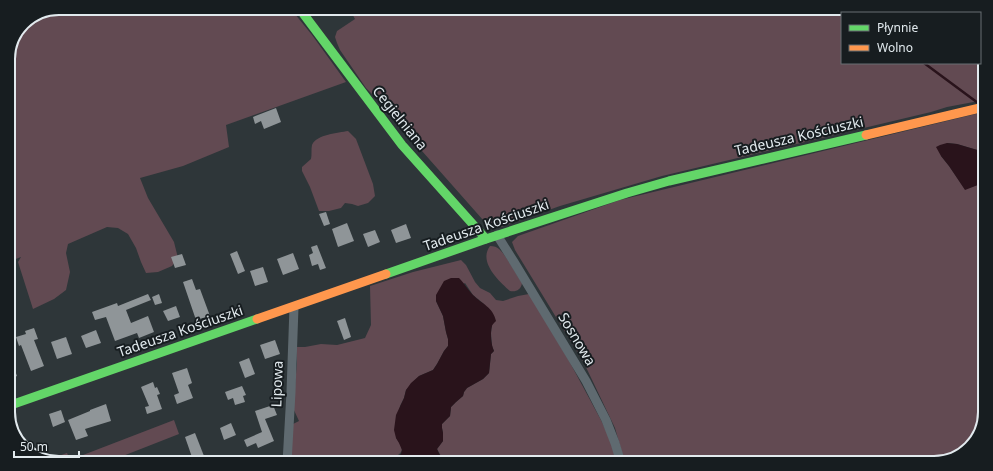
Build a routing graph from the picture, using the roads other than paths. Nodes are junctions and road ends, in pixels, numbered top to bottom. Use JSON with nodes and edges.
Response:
{"nodes":[{"id":1,"x":304,"y":15,"type":"edge"},
{"id":2,"x":978,"y":108,"type":"edge"},
{"id":3,"x":497,"y":236,"type":"junction"},
{"id":4,"x":486,"y":239,"type":"junction"},
{"id":5,"x":294,"y":306,"type":"junction"},
{"id":6,"x":15,"y":404,"type":"edge"},
{"id":7,"x":287,"y":456,"type":"edge"},
{"id":8,"x":619,"y":456,"type":"edge"}],
"edges":[{"from":1,"to":4,"type":"street","name":"Cegielniana"},
{"from":2,"to":3,"type":"street","name":"Tadeusza Kościuszki"},
{"from":3,"to":4,"type":"street","name":"Tadeusza Kościuszki"},
{"from":3,"to":8,"type":"street","name":"Sosnowa"},
{"from":4,"to":5,"type":"street","name":"Tadeusza Kościuszki"},
{"from":5,"to":6,"type":"street","name":"Tadeusza Kościuszki"},
{"from":5,"to":7,"type":"street","name":"Lipowa"}]}
